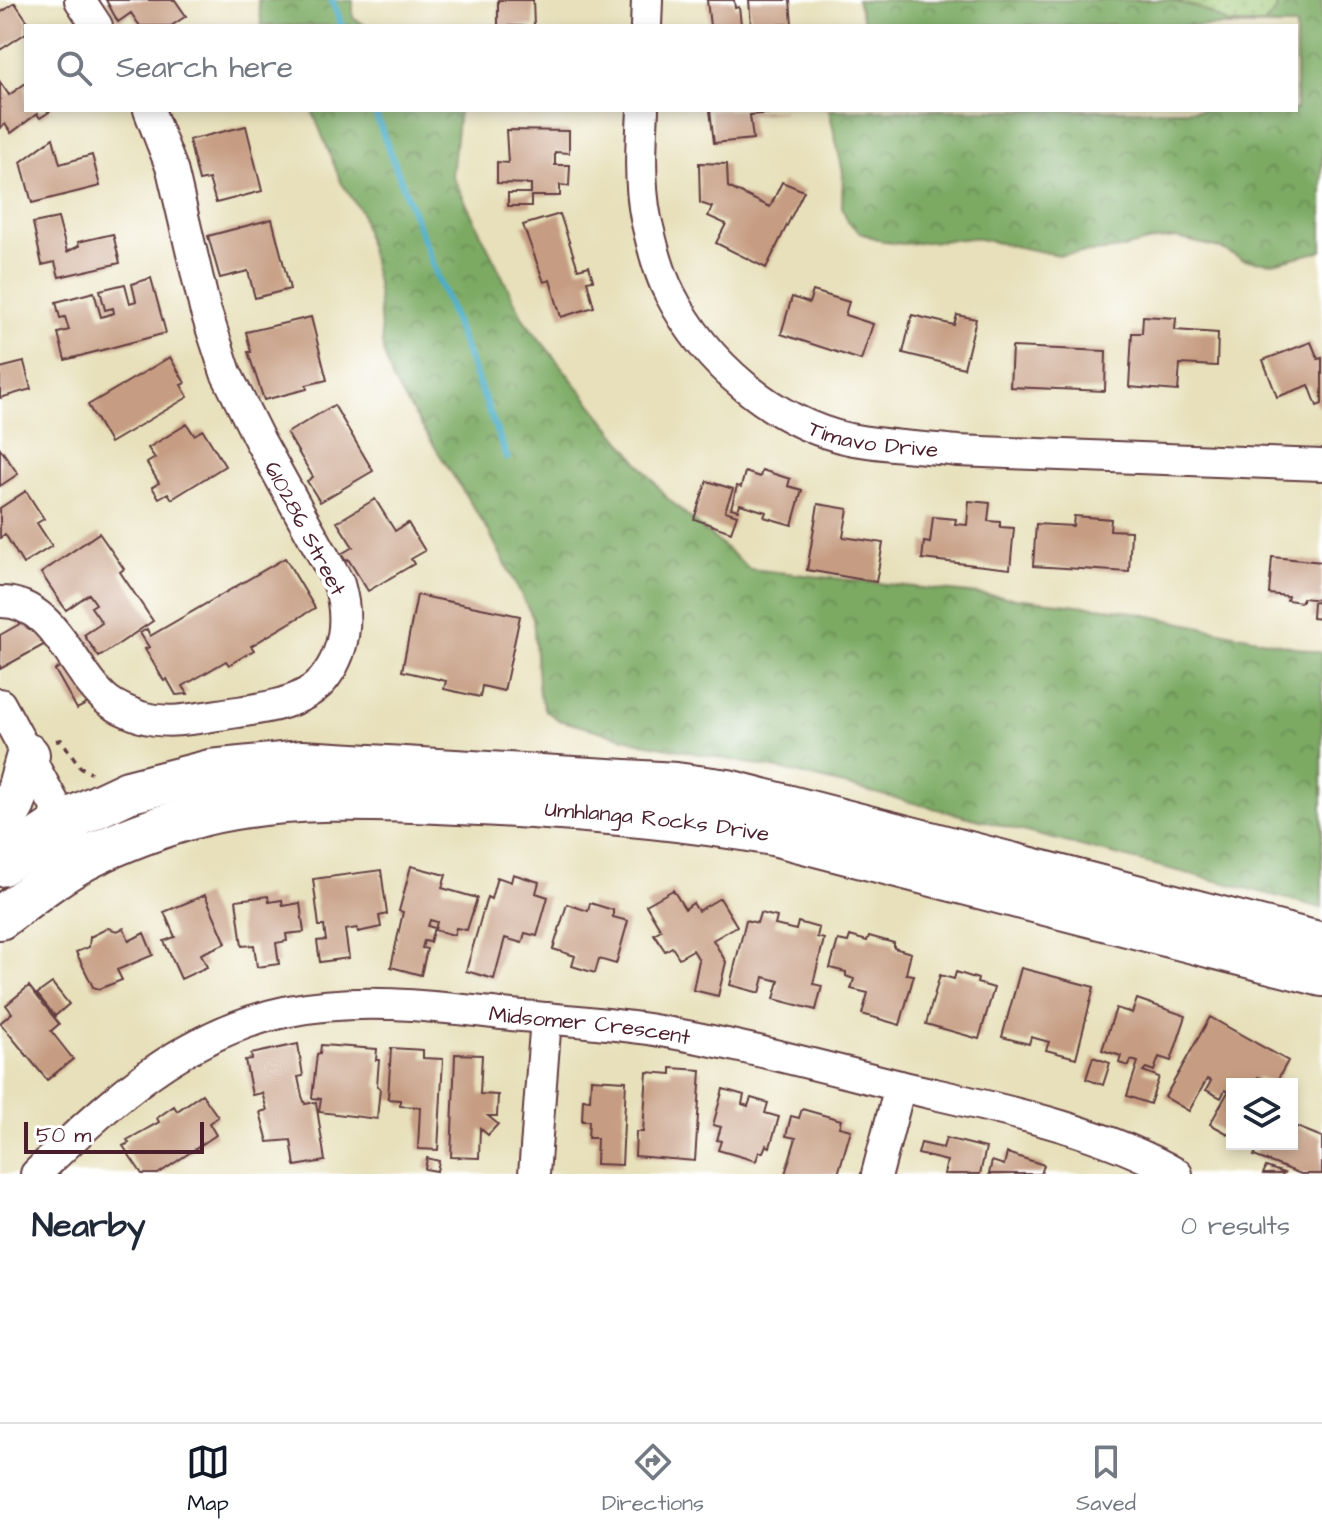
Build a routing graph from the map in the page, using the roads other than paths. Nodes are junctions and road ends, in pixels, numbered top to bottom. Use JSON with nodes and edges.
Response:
{"nodes":[{"id":1,"x":80,"y":0,"type":"edge"},
{"id":2,"x":647,"y":0,"type":"edge"},
{"id":3,"x":96,"y":24,"type":"edge"},
{"id":4,"x":646,"y":24,"type":"edge"},
{"id":5,"x":150,"y":112,"type":"edge"},
{"id":6,"x":643,"y":112,"type":"edge"},
{"id":7,"x":1322,"y":465,"type":"edge"},
{"id":8,"x":0,"y":602,"type":"edge"},
{"id":9,"x":0,"y":704,"type":"edge"},
{"id":10,"x":28,"y":755,"type":"junction"},
{"id":11,"x":64,"y":822,"type":"junction"},
{"id":12,"x":0,"y":828,"type":"edge"},
{"id":13,"x":85,"y":859,"type":"junction"},
{"id":14,"x":0,"y":865,"type":"edge"},
{"id":15,"x":0,"y":918,"type":"edge"},
{"id":16,"x":1322,"y":944,"type":"edge"},
{"id":17,"x":1322,"y":975,"type":"edge"},
{"id":18,"x":546,"y":1018,"type":"junction"},
{"id":19,"x":900,"y":1086,"type":"junction"},
{"id":20,"x":36,"y":1174,"type":"edge"},
{"id":21,"x":534,"y":1174,"type":"edge"},
{"id":22,"x":877,"y":1174,"type":"edge"},
{"id":23,"x":1177,"y":1174,"type":"edge"}],
"edges":[{"from":1,"to":3,"type":"street"},
{"from":2,"to":4,"type":"street"},
{"from":5,"to":8,"type":"street","name":"610286 Street"},
{"from":6,"to":7,"type":"street","name":"Timavo Drive"},
{"from":9,"to":10,"type":"street"},
{"from":10,"to":11,"type":"street"},
{"from":10,"to":12,"type":"main road"},
{"from":11,"to":13,"type":"street"},
{"from":11,"to":14,"type":"main road","name":"Umhlanga Rocks Drive"},
{"from":11,"to":16,"type":"main road","name":"Umhlanga Rocks Drive"},
{"from":13,"to":15,"type":"main road","name":"Umhlanga Rocks Drive"},
{"from":13,"to":17,"type":"main road","name":"Umhlanga Rocks Drive"},
{"from":18,"to":19,"type":"street","name":"Midsomer Crescent"},
{"from":18,"to":20,"type":"street","name":"Midsomer Crescent"},
{"from":18,"to":21,"type":"street"},
{"from":19,"to":22,"type":"street"},
{"from":19,"to":23,"type":"street","name":"Midsomer Crescent"}]}
